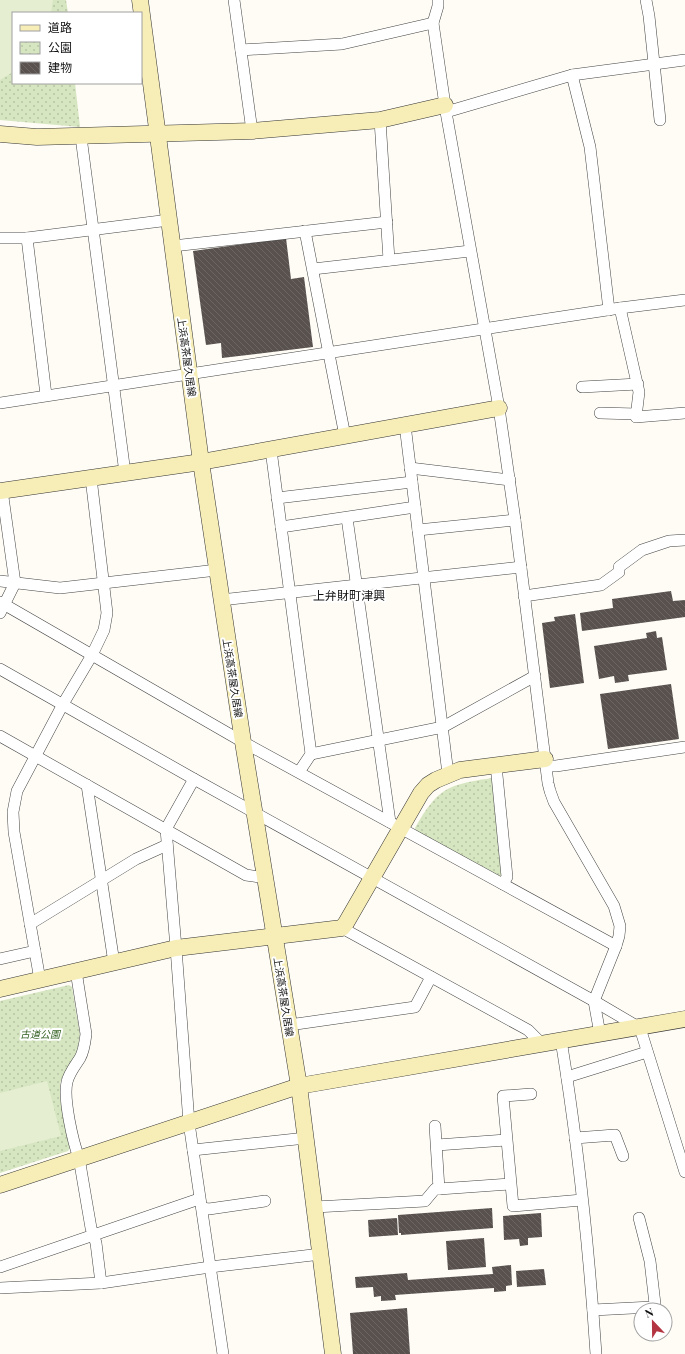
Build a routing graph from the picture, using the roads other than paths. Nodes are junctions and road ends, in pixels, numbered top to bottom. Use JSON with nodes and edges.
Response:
{"nodes":[{"id":1,"x":140,"y":0,"type":"edge"},
{"id":2,"x":234,"y":0,"type":"edge"},
{"id":3,"x":438,"y":0,"type":"edge"},
{"id":4,"x":646,"y":0,"type":"edge"},
{"id":5,"x":142,"y":12,"type":"edge"},
{"id":6,"x":142,"y":15,"type":"edge"},
{"id":7,"x":433,"y":23,"type":"junction"},
{"id":8,"x":241,"y":50,"type":"junction"},
{"id":9,"x":685,"y":60,"type":"edge"},
{"id":10,"x":655,"y":64,"type":"junction"},
{"id":11,"x":572,"y":75,"type":"junction"},
{"id":12,"x":446,"y":109,"type":"junction"},
{"id":13,"x":380,"y":120,"type":"junction"},
{"id":14,"x":660,"y":120,"type":"dead end"},
{"id":15,"x":252,"y":131,"type":"junction"},
{"id":16,"x":158,"y":133,"type":"junction"},
{"id":17,"x":0,"y":134,"type":"edge"},
{"id":18,"x":81,"y":137,"type":"junction"},
{"id":19,"x":169,"y":220,"type":"junction"},
{"id":20,"x":387,"y":222,"type":"junction"},
{"id":21,"x":92,"y":230,"type":"junction"},
{"id":22,"x":306,"y":231,"type":"junction"},
{"id":23,"x":0,"y":238,"type":"edge"},
{"id":24,"x":27,"y":238,"type":"junction"},
{"id":25,"x":173,"y":246,"type":"junction"},
{"id":26,"x":470,"y":251,"type":"junction"},
{"id":27,"x":389,"y":260,"type":"junction"},
{"id":28,"x":313,"y":269,"type":"junction"},
{"id":29,"x":685,"y":300,"type":"edge"},
{"id":30,"x":615,"y":309,"type":"junction"},
{"id":31,"x":484,"y":329,"type":"junction"},
{"id":32,"x":330,"y":352,"type":"junction"},
{"id":33,"x":190,"y":374,"type":"junction"},
{"id":34,"x":638,"y":384,"type":"junction"},
{"id":35,"x":113,"y":385,"type":"junction"},
{"id":36,"x":582,"y":387,"type":"dead end"},
{"id":37,"x":46,"y":395,"type":"junction"},
{"id":38,"x":0,"y":403,"type":"edge"},
{"id":39,"x":499,"y":408,"type":"junction"},
{"id":40,"x":600,"y":413,"type":"dead end"},
{"id":41,"x":685,"y":413,"type":"edge"},
{"id":42,"x":637,"y":414,"type":"junction"},
{"id":43,"x":405,"y":425,"type":"junction"},
{"id":44,"x":345,"y":436,"type":"junction"},
{"id":45,"x":271,"y":450,"type":"junction"},
{"id":46,"x":201,"y":462,"type":"junction"},
{"id":47,"x":410,"y":468,"type":"junction"},
{"id":48,"x":126,"y":473,"type":"junction"},
{"id":49,"x":91,"y":478,"type":"junction"},
{"id":50,"x":510,"y":480,"type":"junction"},
{"id":51,"x":412,"y":482,"type":"junction"},
{"id":52,"x":1,"y":491,"type":"edge"},
{"id":53,"x":277,"y":498,"type":"junction"},
{"id":54,"x":415,"y":507,"type":"junction"},
{"id":55,"x":347,"y":518,"type":"junction"},
{"id":56,"x":515,"y":520,"type":"junction"},
{"id":57,"x":281,"y":527,"type":"junction"},
{"id":58,"x":418,"y":530,"type":"junction"},
{"id":59,"x":685,"y":540,"type":"edge"},
{"id":60,"x":521,"y":567,"type":"junction"},
{"id":61,"x":217,"y":570,"type":"junction"},
{"id":62,"x":424,"y":577,"type":"junction"},
{"id":63,"x":0,"y":581,"type":"edge"},
{"id":64,"x":15,"y":583,"type":"junction"},
{"id":65,"x":104,"y":583,"type":"junction"},
{"id":66,"x":357,"y":585,"type":"junction"},
{"id":67,"x":290,"y":592,"type":"junction"},
{"id":68,"x":524,"y":596,"type":"junction"},
{"id":69,"x":221,"y":600,"type":"junction"},
{"id":70,"x":2,"y":607,"type":"edge"},
{"id":71,"x":92,"y":655,"type":"junction"},
{"id":72,"x":0,"y":669,"type":"edge"},
{"id":73,"x":535,"y":676,"type":"junction"},
{"id":74,"x":63,"y":704,"type":"junction"},
{"id":75,"x":443,"y":727,"type":"junction"},
{"id":76,"x":0,"y":736,"type":"edge"},
{"id":77,"x":379,"y":741,"type":"junction"},
{"id":78,"x":243,"y":742,"type":"junction"},
{"id":79,"x":685,"y":747,"type":"edge"},
{"id":80,"x":311,"y":754,"type":"junction"},
{"id":81,"x":34,"y":756,"type":"junction"},
{"id":82,"x":546,"y":763,"type":"junction"},
{"id":83,"x":496,"y":765,"type":"junction"},
{"id":84,"x":299,"y":772,"type":"junction"},
{"id":85,"x":448,"y":774,"type":"junction"},
{"id":86,"x":194,"y":779,"type":"junction"},
{"id":87,"x":87,"y":785,"type":"junction"},
{"id":88,"x":255,"y":813,"type":"junction"},
{"id":89,"x":396,"y":825,"type":"junction"},
{"id":90,"x":166,"y":829,"type":"junction"},
{"id":91,"x":167,"y":845,"type":"junction"},
{"id":92,"x":266,"y":878,"type":"junction"},
{"id":93,"x":373,"y":878,"type":"junction"},
{"id":94,"x":102,"y":880,"type":"junction"},
{"id":95,"x":503,"y":884,"type":"junction"},
{"id":96,"x":30,"y":924,"type":"junction"},
{"id":97,"x":342,"y":928,"type":"junction"},
{"id":98,"x":274,"y":937,"type":"junction"},
{"id":99,"x":616,"y":946,"type":"junction"},
{"id":100,"x":176,"y":948,"type":"junction"},
{"id":101,"x":35,"y":951,"type":"junction"},
{"id":102,"x":0,"y":959,"type":"edge"},
{"id":103,"x":114,"y":963,"type":"junction"},
{"id":104,"x":76,"y":971,"type":"junction"},
{"id":105,"x":431,"y":977,"type":"junction"},
{"id":106,"x":40,"y":980,"type":"junction"},
{"id":107,"x":0,"y":989,"type":"edge"},
{"id":108,"x":594,"y":1000,"type":"junction"},
{"id":109,"x":685,"y":1019,"type":"edge"},
{"id":110,"x":289,"y":1025,"type":"junction"},
{"id":111,"x":640,"y":1028,"type":"junction"},
{"id":112,"x":600,"y":1034,"type":"junction"},
{"id":113,"x":562,"y":1040,"type":"junction"},
{"id":114,"x":541,"y":1044,"type":"junction"},
{"id":115,"x":648,"y":1052,"type":"junction"},
{"id":116,"x":567,"y":1077,"type":"junction"},
{"id":117,"x":299,"y":1086,"type":"junction"},
{"id":118,"x":531,"y":1094,"type":"dead end"},
{"id":119,"x":188,"y":1123,"type":"junction"},
{"id":120,"x":435,"y":1126,"type":"dead end"},
{"id":121,"x":306,"y":1138,"type":"junction"},
{"id":122,"x":575,"y":1138,"type":"junction"},
{"id":123,"x":506,"y":1140,"type":"junction"},
{"id":124,"x":437,"y":1145,"type":"junction"},
{"id":125,"x":193,"y":1150,"type":"junction"},
{"id":126,"x":623,"y":1156,"type":"dead end"},
{"id":127,"x":79,"y":1158,"type":"junction"},
{"id":128,"x":685,"y":1172,"type":"edge"},
{"id":129,"x":510,"y":1184,"type":"junction"},
{"id":130,"x":0,"y":1185,"type":"edge"},
{"id":131,"x":439,"y":1189,"type":"junction"},
{"id":132,"x":582,"y":1200,"type":"junction"},
{"id":133,"x":266,"y":1201,"type":"dead end"},
{"id":134,"x":201,"y":1204,"type":"junction"},
{"id":135,"x":315,"y":1206,"type":"junction"},
{"id":136,"x":639,"y":1218,"type":"dead end"},
{"id":137,"x":93,"y":1235,"type":"junction"},
{"id":138,"x":321,"y":1254,"type":"junction"},
{"id":139,"x":0,"y":1267,"type":"edge"},
{"id":140,"x":210,"y":1267,"type":"junction"},
{"id":141,"x":101,"y":1283,"type":"junction"},
{"id":142,"x":0,"y":1288,"type":"edge"},
{"id":143,"x":593,"y":1310,"type":"junction"},
{"id":144,"x":223,"y":1354,"type":"edge"},
{"id":145,"x":333,"y":1354,"type":"edge"},
{"id":146,"x":596,"y":1354,"type":"edge"}],
"edges":[{"from":1,"to":5,"type":"street","name":"上浜高茶屋久居線"},
{"from":2,"to":8,"type":"street"},
{"from":3,"to":7,"type":"street"},
{"from":4,"to":10,"type":"street"},
{"from":6,"to":16,"type":"street","name":"上浜高茶屋久居線"},
{"from":7,"to":8,"type":"street"},
{"from":7,"to":12,"type":"street"},
{"from":8,"to":15,"type":"street"},
{"from":9,"to":10,"type":"street"},
{"from":10,"to":11,"type":"street"},
{"from":10,"to":14,"type":"street"},
{"from":11,"to":12,"type":"street"},
{"from":11,"to":30,"type":"street"},
{"from":12,"to":13,"type":"street"},
{"from":12,"to":26,"type":"street"},
{"from":13,"to":15,"type":"street"},
{"from":13,"to":20,"type":"street"},
{"from":15,"to":16,"type":"street"},
{"from":16,"to":18,"type":"street"},
{"from":16,"to":19,"type":"street","name":"上浜高茶屋久居線"},
{"from":17,"to":18,"type":"street"},
{"from":18,"to":21,"type":"street"},
{"from":19,"to":21,"type":"street"},
{"from":19,"to":25,"type":"street","name":"上浜高茶屋久居線"},
{"from":20,"to":22,"type":"street"},
{"from":20,"to":27,"type":"street"},
{"from":21,"to":24,"type":"street"},
{"from":21,"to":35,"type":"street"},
{"from":22,"to":25,"type":"street"},
{"from":22,"to":28,"type":"street"},
{"from":23,"to":24,"type":"street"},
{"from":24,"to":37,"type":"street"},
{"from":25,"to":33,"type":"street","name":"上浜高茶屋久居線"},
{"from":26,"to":27,"type":"street"},
{"from":26,"to":31,"type":"street"},
{"from":27,"to":28,"type":"street"},
{"from":28,"to":32,"type":"street"},
{"from":29,"to":30,"type":"street"},
{"from":30,"to":31,"type":"street"},
{"from":30,"to":34,"type":"street"},
{"from":31,"to":32,"type":"street"},
{"from":31,"to":39,"type":"street"},
{"from":32,"to":33,"type":"street"},
{"from":32,"to":44,"type":"street"},
{"from":33,"to":35,"type":"street"},
{"from":33,"to":46,"type":"street","name":"上浜高茶屋久居線"},
{"from":34,"to":36,"type":"street"},
{"from":34,"to":42,"type":"street"},
{"from":35,"to":37,"type":"street"},
{"from":35,"to":48,"type":"street"},
{"from":37,"to":38,"type":"street"},
{"from":39,"to":43,"type":"street"},
{"from":39,"to":50,"type":"street"},
{"from":40,"to":42,"type":"street"},
{"from":41,"to":42,"type":"street"},
{"from":43,"to":44,"type":"street"},
{"from":43,"to":47,"type":"street"},
{"from":44,"to":45,"type":"street"},
{"from":45,"to":46,"type":"street"},
{"from":45,"to":53,"type":"street"},
{"from":46,"to":48,"type":"street"},
{"from":46,"to":61,"type":"street","name":"上浜高茶屋久居線"},
{"from":47,"to":50,"type":"street"},
{"from":47,"to":51,"type":"street"},
{"from":48,"to":49,"type":"street"},
{"from":49,"to":52,"type":"street"},
{"from":49,"to":65,"type":"street"},
{"from":50,"to":56,"type":"street"},
{"from":51,"to":53,"type":"street"},
{"from":51,"to":54,"type":"street"},
{"from":52,"to":64,"type":"street"},
{"from":53,"to":57,"type":"street"},
{"from":54,"to":55,"type":"street"},
{"from":54,"to":58,"type":"street"},
{"from":55,"to":57,"type":"street"},
{"from":55,"to":66,"type":"street"},
{"from":56,"to":58,"type":"street"},
{"from":56,"to":60,"type":"street"},
{"from":57,"to":67,"type":"street"},
{"from":58,"to":62,"type":"street"},
{"from":59,"to":68,"type":"street"},
{"from":60,"to":62,"type":"street"},
{"from":60,"to":68,"type":"street"},
{"from":61,"to":65,"type":"street"},
{"from":61,"to":69,"type":"street","name":"上浜高茶屋久居線"},
{"from":62,"to":66,"type":"street"},
{"from":62,"to":75,"type":"street"},
{"from":63,"to":64,"type":"street"},
{"from":64,"to":65,"type":"street"},
{"from":64,"to":70,"type":"street"},
{"from":65,"to":71,"type":"street"},
{"from":66,"to":67,"type":"street"},
{"from":66,"to":77,"type":"street"},
{"from":67,"to":69,"type":"street"},
{"from":67,"to":80,"type":"street"},
{"from":68,"to":73,"type":"street"},
{"from":69,"to":78,"type":"street","name":"上浜高茶屋久居線"},
{"from":70,"to":71,"type":"street"},
{"from":71,"to":74,"type":"street"},
{"from":71,"to":78,"type":"street"},
{"from":72,"to":74,"type":"street"},
{"from":73,"to":75,"type":"street"},
{"from":73,"to":82,"type":"street"},
{"from":74,"to":81,"type":"street"},
{"from":74,"to":86,"type":"street"},
{"from":75,"to":77,"type":"street"},
{"from":75,"to":85,"type":"street"},
{"from":76,"to":81,"type":"street"},
{"from":77,"to":80,"type":"street"},
{"from":77,"to":89,"type":"street"},
{"from":78,"to":84,"type":"street"},
{"from":78,"to":88,"type":"street","name":"上浜高茶屋久居線"},
{"from":79,"to":82,"type":"street"},
{"from":80,"to":84,"type":"street"},
{"from":81,"to":87,"type":"street"},
{"from":81,"to":96,"type":"street"},
{"from":82,"to":83,"type":"street"},
{"from":82,"to":99,"type":"street"},
{"from":83,"to":85,"type":"street"},
{"from":83,"to":95,"type":"street"},
{"from":84,"to":89,"type":"street"},
{"from":85,"to":89,"type":"street"},
{"from":86,"to":88,"type":"street"},
{"from":86,"to":90,"type":"street"},
{"from":87,"to":90,"type":"street"},
{"from":87,"to":94,"type":"street"},
{"from":88,"to":92,"type":"street","name":"上浜高茶屋久居線"},
{"from":88,"to":93,"type":"street"},
{"from":89,"to":93,"type":"street"},
{"from":89,"to":95,"type":"street"},
{"from":90,"to":91,"type":"street"},
{"from":90,"to":92,"type":"street"},
{"from":91,"to":94,"type":"street"},
{"from":91,"to":100,"type":"street"},
{"from":92,"to":98,"type":"street","name":"上浜高茶屋久居線"},
{"from":93,"to":97,"type":"street"},
{"from":93,"to":108,"type":"street"},
{"from":94,"to":96,"type":"street"},
{"from":94,"to":103,"type":"street"},
{"from":95,"to":99,"type":"street"},
{"from":96,"to":101,"type":"street"},
{"from":97,"to":98,"type":"street"},
{"from":97,"to":105,"type":"street"},
{"from":98,"to":100,"type":"street"},
{"from":98,"to":110,"type":"street","name":"上浜高茶屋久居線"},
{"from":99,"to":108,"type":"street"},
{"from":100,"to":103,"type":"street"},
{"from":100,"to":119,"type":"street"},
{"from":101,"to":102,"type":"street"},
{"from":101,"to":106,"type":"street"},
{"from":103,"to":104,"type":"street"},
{"from":104,"to":106,"type":"street"},
{"from":104,"to":127,"type":"street"},
{"from":105,"to":110,"type":"street"},
{"from":105,"to":114,"type":"street"},
{"from":106,"to":107,"type":"street"},
{"from":108,"to":111,"type":"street"},
{"from":108,"to":112,"type":"street"},
{"from":109,"to":111,"type":"street"},
{"from":110,"to":117,"type":"street","name":"上浜高茶屋久居線"},
{"from":111,"to":112,"type":"street"},
{"from":111,"to":115,"type":"street"},
{"from":112,"to":113,"type":"street"},
{"from":113,"to":114,"type":"street"},
{"from":113,"to":116,"type":"street"},
{"from":114,"to":117,"type":"street"},
{"from":115,"to":116,"type":"street"},
{"from":115,"to":128,"type":"street"},
{"from":116,"to":122,"type":"street"},
{"from":117,"to":119,"type":"street"},
{"from":117,"to":121,"type":"street","name":"上浜高茶屋久居線"},
{"from":118,"to":123,"type":"street"},
{"from":119,"to":125,"type":"street"},
{"from":119,"to":127,"type":"street"},
{"from":120,"to":124,"type":"street"},
{"from":121,"to":125,"type":"street"},
{"from":121,"to":135,"type":"street","name":"上浜高茶屋久居線"},
{"from":122,"to":126,"type":"street"},
{"from":122,"to":132,"type":"street"},
{"from":123,"to":124,"type":"street"},
{"from":123,"to":129,"type":"street"},
{"from":124,"to":131,"type":"street"},
{"from":125,"to":134,"type":"street"},
{"from":127,"to":130,"type":"street"},
{"from":127,"to":137,"type":"street"},
{"from":129,"to":131,"type":"street"},
{"from":129,"to":132,"type":"street"},
{"from":131,"to":135,"type":"street"},
{"from":132,"to":143,"type":"street"},
{"from":133,"to":134,"type":"street"},
{"from":134,"to":137,"type":"street"},
{"from":134,"to":140,"type":"street"},
{"from":135,"to":138,"type":"street","name":"上浜高茶屋久居線"},
{"from":136,"to":143,"type":"street"},
{"from":137,"to":139,"type":"street"},
{"from":137,"to":141,"type":"street"},
{"from":138,"to":140,"type":"street"},
{"from":138,"to":145,"type":"street","name":"上浜高茶屋久居線"},
{"from":140,"to":141,"type":"street"},
{"from":140,"to":144,"type":"street"},
{"from":141,"to":142,"type":"street"},
{"from":143,"to":146,"type":"street"}]}
